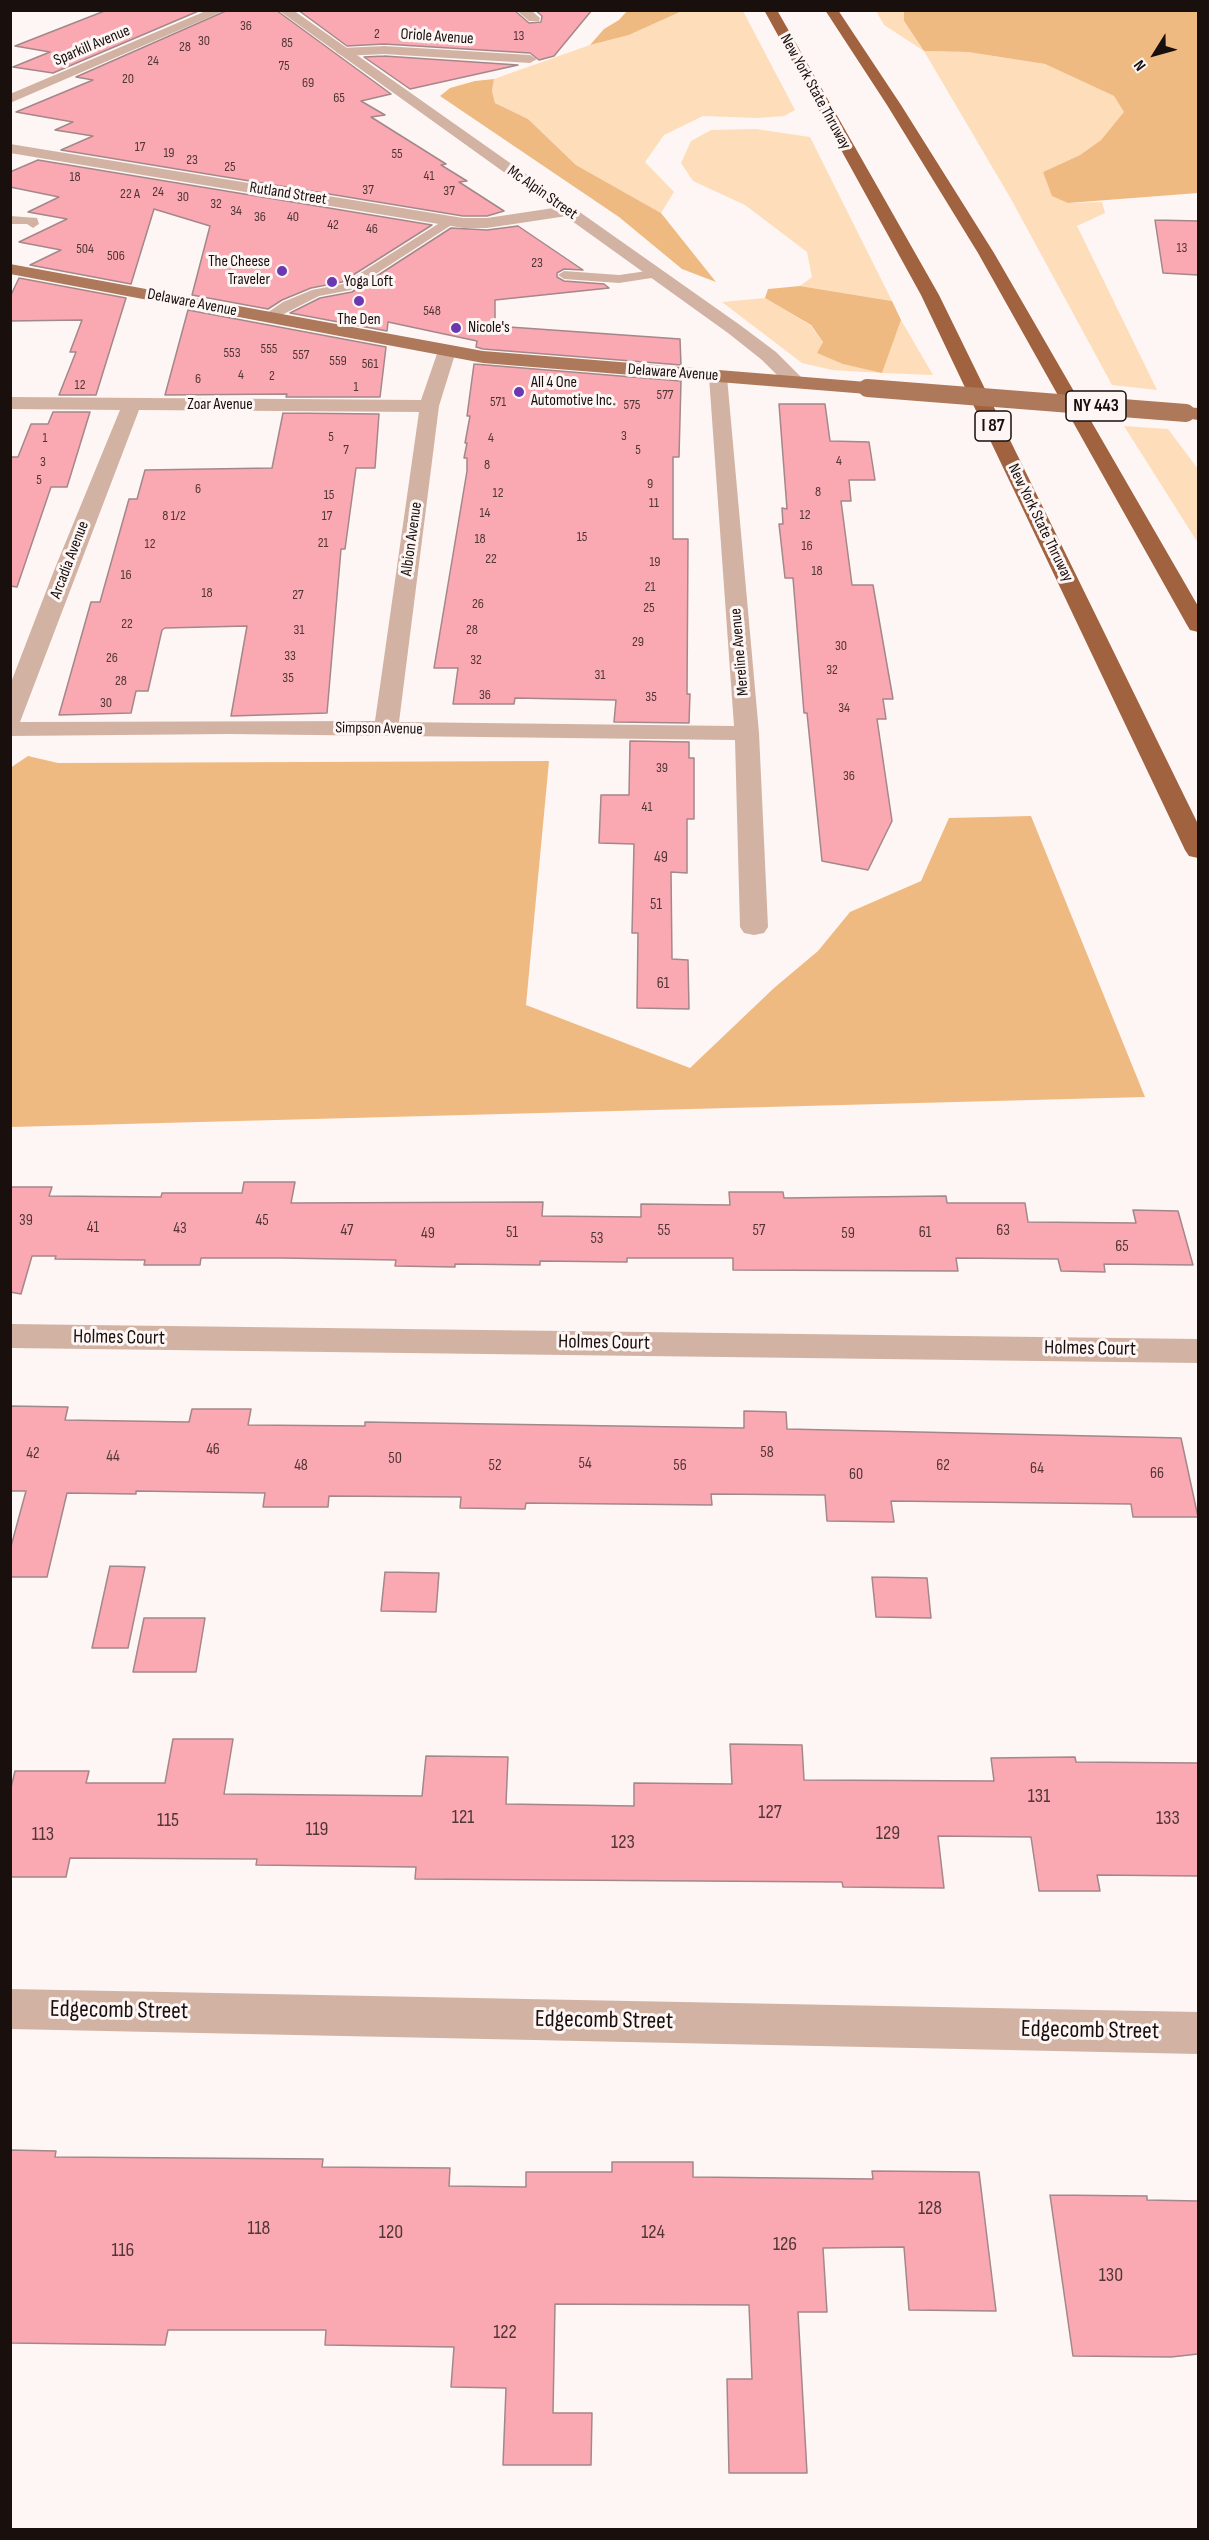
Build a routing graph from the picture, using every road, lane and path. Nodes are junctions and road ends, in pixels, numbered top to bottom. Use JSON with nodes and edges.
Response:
{"nodes":[{"id":1,"x":220,"y":10,"type":"edge"},
{"id":2,"x":284,"y":10,"type":"edge"},
{"id":3,"x":522,"y":10,"type":"edge"},
{"id":4,"x":770,"y":10,"type":"edge"},
{"id":5,"x":831,"y":10,"type":"edge"},
{"id":6,"x":534,"y":18,"type":"dead end"},
{"id":7,"x":343,"y":52,"type":"junction"},
{"id":8,"x":530,"y":59,"type":"dead end"},
{"id":9,"x":10,"y":99,"type":"edge"},
{"id":10,"x":10,"y":148,"type":"edge"},
{"id":11,"x":567,"y":211,"type":"junction"},
{"id":12,"x":10,"y":220,"type":"edge"},
{"id":13,"x":449,"y":221,"type":"junction"},
{"id":14,"x":33,"y":224,"type":"dead end"},
{"id":15,"x":10,"y":269,"type":"edge"},
{"id":16,"x":654,"y":274,"type":"junction"},
{"id":17,"x":564,"y":275,"type":"dead end"},
{"id":18,"x":267,"y":317,"type":"junction"},
{"id":19,"x":447,"y":351,"type":"junction"},
{"id":20,"x":718,"y":377,"type":"junction"},
{"id":21,"x":796,"y":383,"type":"junction"},
{"id":22,"x":10,"y":403,"type":"edge"},
{"id":23,"x":132,"y":404,"type":"junction"},
{"id":24,"x":429,"y":406,"type":"junction"},
{"id":25,"x":1192,"y":413,"type":"edge"},
{"id":26,"x":1198,"y":625,"type":"edge"},
{"id":27,"x":10,"y":718,"type":"edge"},
{"id":28,"x":10,"y":729,"type":"edge"},
{"id":29,"x":386,"y":729,"type":"junction"},
{"id":30,"x":747,"y":733,"type":"junction"},
{"id":31,"x":1198,"y":850,"type":"edge"},
{"id":32,"x":754,"y":927,"type":"dead end"},
{"id":33,"x":10,"y":1336,"type":"edge"},
{"id":34,"x":1198,"y":1351,"type":"edge"},
{"id":35,"x":10,"y":2009,"type":"edge"},
{"id":36,"x":1198,"y":2033,"type":"edge"}],
"edges":[{"from":1,"to":9,"type":"street","name":"Sparkill Avenue"},
{"from":2,"to":7,"type":"street","name":"Mc Alpin Street"},
{"from":3,"to":6,"type":"street"},
{"from":4,"to":31,"type":"highway","name":"New York State Thruway","number":"I 87"},
{"from":5,"to":26,"type":"highway"},
{"from":7,"to":8,"type":"street","name":"Oriole Avenue"},
{"from":7,"to":11,"type":"street","name":"Mc Alpin Street"},
{"from":10,"to":13,"type":"street","name":"Rutland Street"},
{"from":11,"to":13,"type":"street","name":"Rutland Street"},
{"from":11,"to":16,"type":"street","name":"Mc Alpin Street"},
{"from":12,"to":14,"type":"lane"},
{"from":13,"to":18,"type":"lane"},
{"from":15,"to":18,"type":"main road","name":"Delaware Avenue","number":"NY 443"},
{"from":16,"to":17,"type":"lane"},
{"from":16,"to":21,"type":"street","name":"Mc Alpin Street"},
{"from":18,"to":19,"type":"main road","name":"Delaware Avenue","number":"NY 443"},
{"from":19,"to":20,"type":"main road","name":"Delaware Avenue","number":"NY 443"},
{"from":19,"to":24,"type":"street","name":"Albion Avenue"},
{"from":20,"to":21,"type":"main road","name":"Delaware Avenue","number":"NY 443"},
{"from":20,"to":30,"type":"street","name":"Mereline Avenue"},
{"from":21,"to":25,"type":"main road","name":"Delaware Avenue","number":"NY 443","bridge":true},
{"from":22,"to":23,"type":"street","name":"Zoar Avenue"},
{"from":23,"to":24,"type":"street","name":"Zoar Avenue"},
{"from":23,"to":27,"type":"street","name":"Arcadia Avenue"},
{"from":24,"to":29,"type":"street","name":"Albion Avenue"},
{"from":28,"to":29,"type":"street","name":"Simpson Avenue"},
{"from":29,"to":30,"type":"street","name":"Simpson Avenue"},
{"from":30,"to":32,"type":"street","name":"Mereline Avenue"},
{"from":33,"to":34,"type":"street","name":"Holmes Court"},
{"from":35,"to":36,"type":"street","name":"Edgecomb Street"}]}
